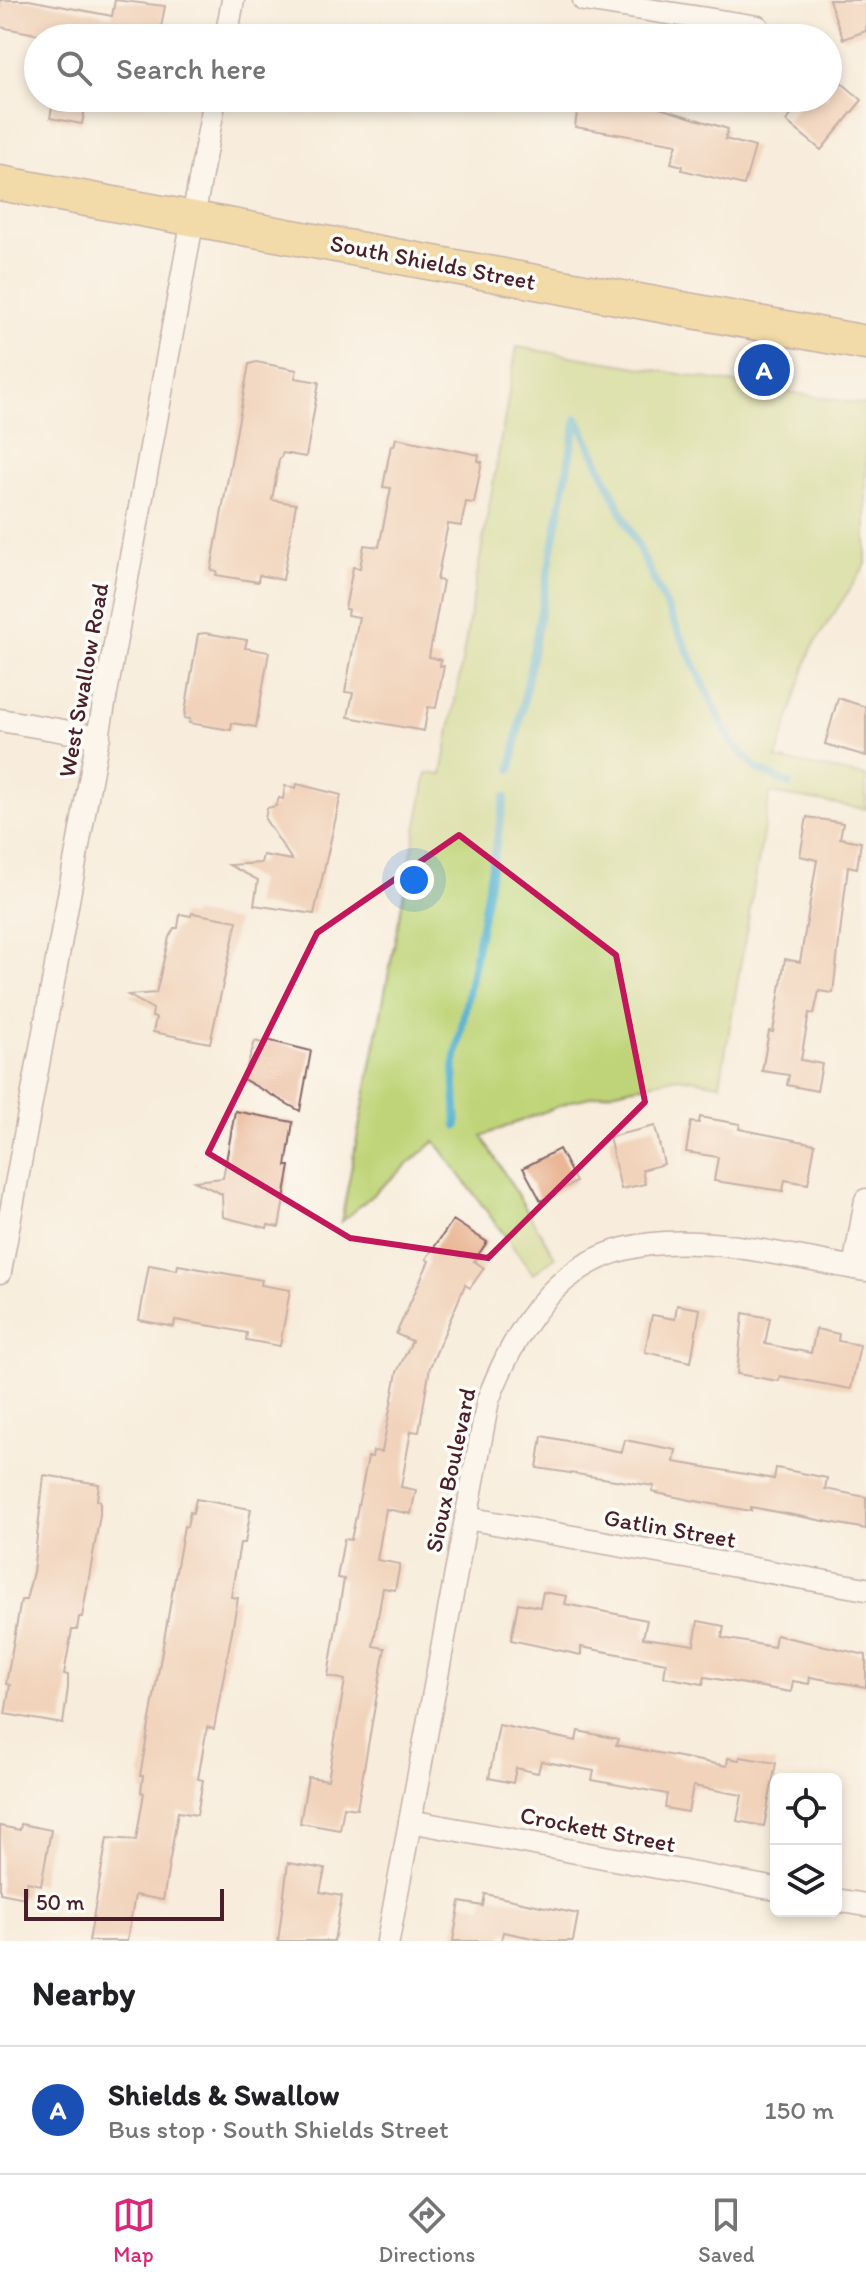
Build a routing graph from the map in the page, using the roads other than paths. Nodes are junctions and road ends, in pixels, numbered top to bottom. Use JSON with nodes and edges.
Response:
{"nodes":[{"id":1,"x":233,"y":0,"type":"edge"},
{"id":2,"x":584,"y":0,"type":"edge"},
{"id":3,"x":229,"y":24,"type":"edge"},
{"id":4,"x":739,"y":24,"type":"edge"},
{"id":5,"x":212,"y":112,"type":"edge"},
{"id":6,"x":0,"y":183,"type":"edge"},
{"id":7,"x":193,"y":217,"type":"junction"},
{"id":8,"x":866,"y":343,"type":"edge"},
{"id":9,"x":0,"y":720,"type":"edge"},
{"id":10,"x":99,"y":737,"type":"junction"},
{"id":11,"x":866,"y":1200,"type":"edge"},
{"id":12,"x":860,"y":1269,"type":"edge"},
{"id":13,"x":0,"y":1272,"type":"edge"},
{"id":14,"x":466,"y":1518,"type":"junction"},
{"id":15,"x":866,"y":1589,"type":"edge"},
{"id":16,"x":410,"y":1821,"type":"junction"},
{"id":17,"x":770,"y":1888,"type":"edge"},
{"id":18,"x":842,"y":1901,"type":"edge"},
{"id":19,"x":866,"y":1905,"type":"edge"},
{"id":20,"x":388,"y":1941,"type":"edge"}],
"edges":[{"from":1,"to":3,"type":"street"},
{"from":2,"to":4,"type":"street"},
{"from":5,"to":7,"type":"street","name":"West Swallow Road"},
{"from":6,"to":7,"type":"main road","name":"South Shields Street"},
{"from":7,"to":8,"type":"main road","name":"South Shields Street"},
{"from":7,"to":10,"type":"street","name":"West Swallow Road"},
{"from":9,"to":10,"type":"street"},
{"from":10,"to":13,"type":"street","name":"West Swallow Road"},
{"from":11,"to":12,"type":"street"},
{"from":12,"to":14,"type":"street","name":"Sioux Boulevard"},
{"from":14,"to":15,"type":"street","name":"Gatlin Street"},
{"from":14,"to":16,"type":"street","name":"Sioux Boulevard"},
{"from":16,"to":17,"type":"street","name":"Crockett Street"},
{"from":16,"to":20,"type":"street","name":"Sioux Boulevard"},
{"from":18,"to":19,"type":"street"}]}
